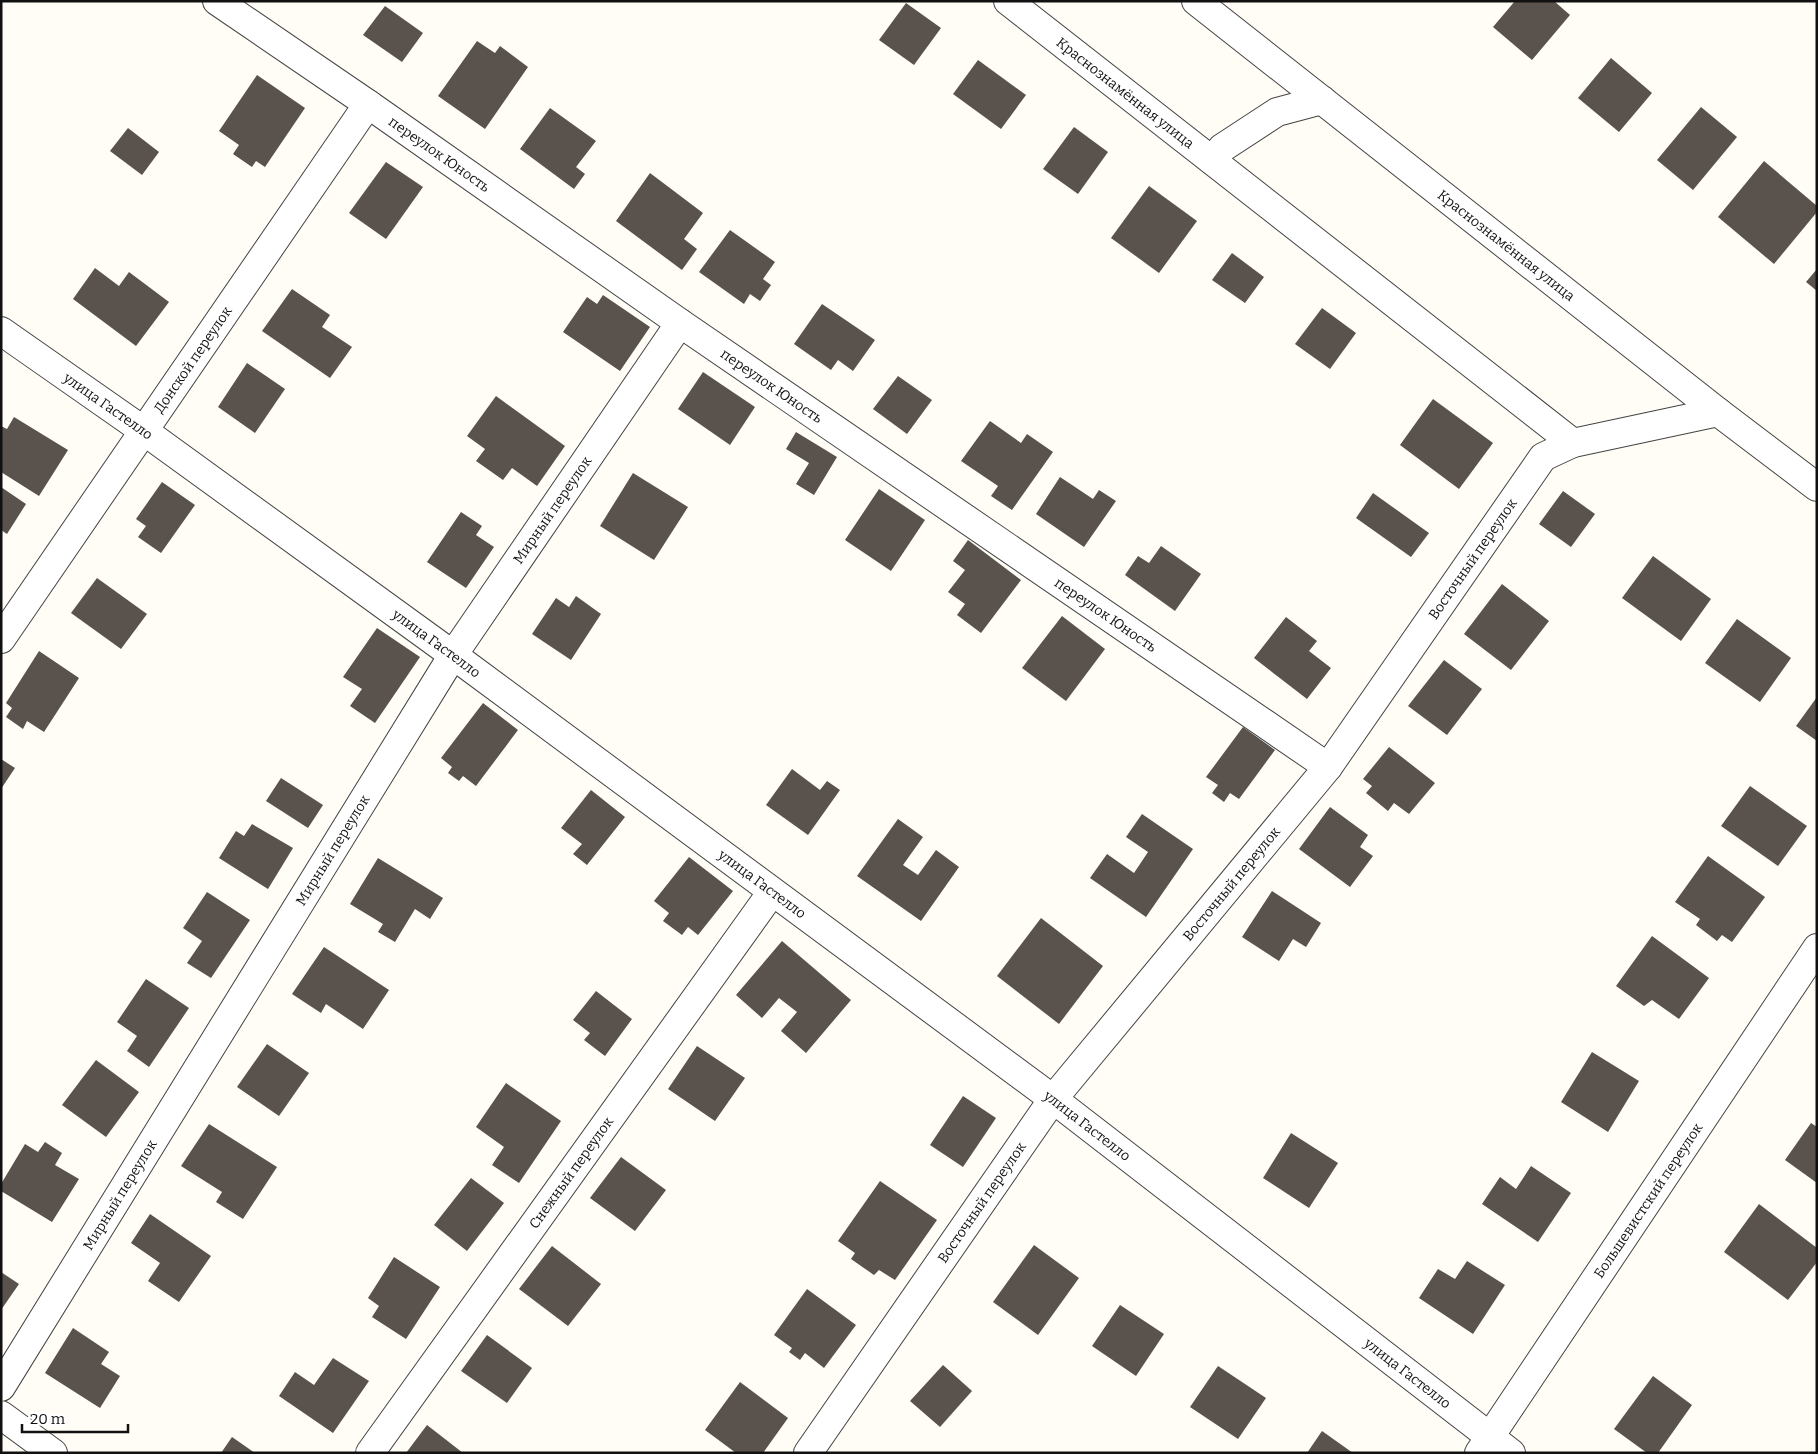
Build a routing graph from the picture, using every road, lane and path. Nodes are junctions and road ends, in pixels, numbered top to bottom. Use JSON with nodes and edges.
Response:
{"nodes":[{"id":1,"x":217,"y":1,"type":"edge"},
{"id":2,"x":1008,"y":1,"type":"edge"},
{"id":3,"x":1196,"y":1,"type":"edge"},
{"id":4,"x":1322,"y":100,"type":"junction"},
{"id":5,"x":368,"y":104,"type":"junction"},
{"id":6,"x":1213,"y":161,"type":"junction"},
{"id":7,"x":680,"y":323,"type":"junction"},
{"id":8,"x":1,"y":331,"type":"edge"},
{"id":9,"x":1718,"y":412,"type":"junction"},
{"id":10,"x":144,"y":431,"type":"junction"},
{"id":11,"x":1573,"y":443,"type":"junction"},
{"id":12,"x":1817,"y":487,"type":"edge"},
{"id":13,"x":1,"y":639,"type":"edge"},
{"id":14,"x":453,"y":655,"type":"junction"},
{"id":15,"x":1328,"y":767,"type":"junction"},
{"id":16,"x":772,"y":892,"type":"junction"},
{"id":17,"x":1817,"y":948,"type":"edge"},
{"id":18,"x":1054,"y":1099,"type":"junction"},
{"id":19,"x":1,"y":1387,"type":"edge"},
{"id":20,"x":1,"y":1415,"type":"edge"},
{"id":21,"x":1484,"y":1444,"type":"edge"},
{"id":22,"x":53,"y":1453,"type":"edge"},
{"id":23,"x":370,"y":1453,"type":"edge"},
{"id":24,"x":808,"y":1453,"type":"edge"},
{"id":25,"x":1511,"y":1453,"type":"edge"}],
"edges":[{"from":1,"to":5,"type":"street","name":"переулок Юность"},
{"from":2,"to":6,"type":"street","name":"Краснознамённая улица"},
{"from":3,"to":4,"type":"street","name":"Краснознамённая улица"},
{"from":4,"to":6,"type":"street"},
{"from":4,"to":9,"type":"street","name":"Краснознамённая улица"},
{"from":5,"to":7,"type":"street","name":"переулок Юность"},
{"from":5,"to":10,"type":"street","name":"Донской переулок"},
{"from":6,"to":11,"type":"street","name":"Краснознамённая улица"},
{"from":7,"to":14,"type":"street","name":"Мирный переулок"},
{"from":7,"to":15,"type":"street","name":"переулок Юность"},
{"from":8,"to":10,"type":"street","name":"улица Гастелло"},
{"from":9,"to":11,"type":"street","name":"Восточный переулок"},
{"from":9,"to":12,"type":"street","name":"Краснознамённая улица"},
{"from":10,"to":13,"type":"street","name":"Донской переулок"},
{"from":10,"to":14,"type":"street","name":"улица Гастелло"},
{"from":11,"to":15,"type":"street","name":"Восточный переулок"},
{"from":14,"to":16,"type":"street","name":"улица Гастелло"},
{"from":14,"to":19,"type":"street","name":"Мирный переулок"},
{"from":15,"to":18,"type":"street","name":"Восточный переулок"},
{"from":16,"to":18,"type":"street","name":"улица Гастелло"},
{"from":16,"to":23,"type":"street","name":"Снежный переулок"},
{"from":17,"to":21,"type":"street","name":"Большевистский переулок"},
{"from":18,"to":21,"type":"street","name":"улица Гастелло"},
{"from":18,"to":24,"type":"street","name":"Восточный переулок"},
{"from":20,"to":22,"type":"street"},
{"from":21,"to":25,"type":"street","name":"улица Гастелло"}]}
